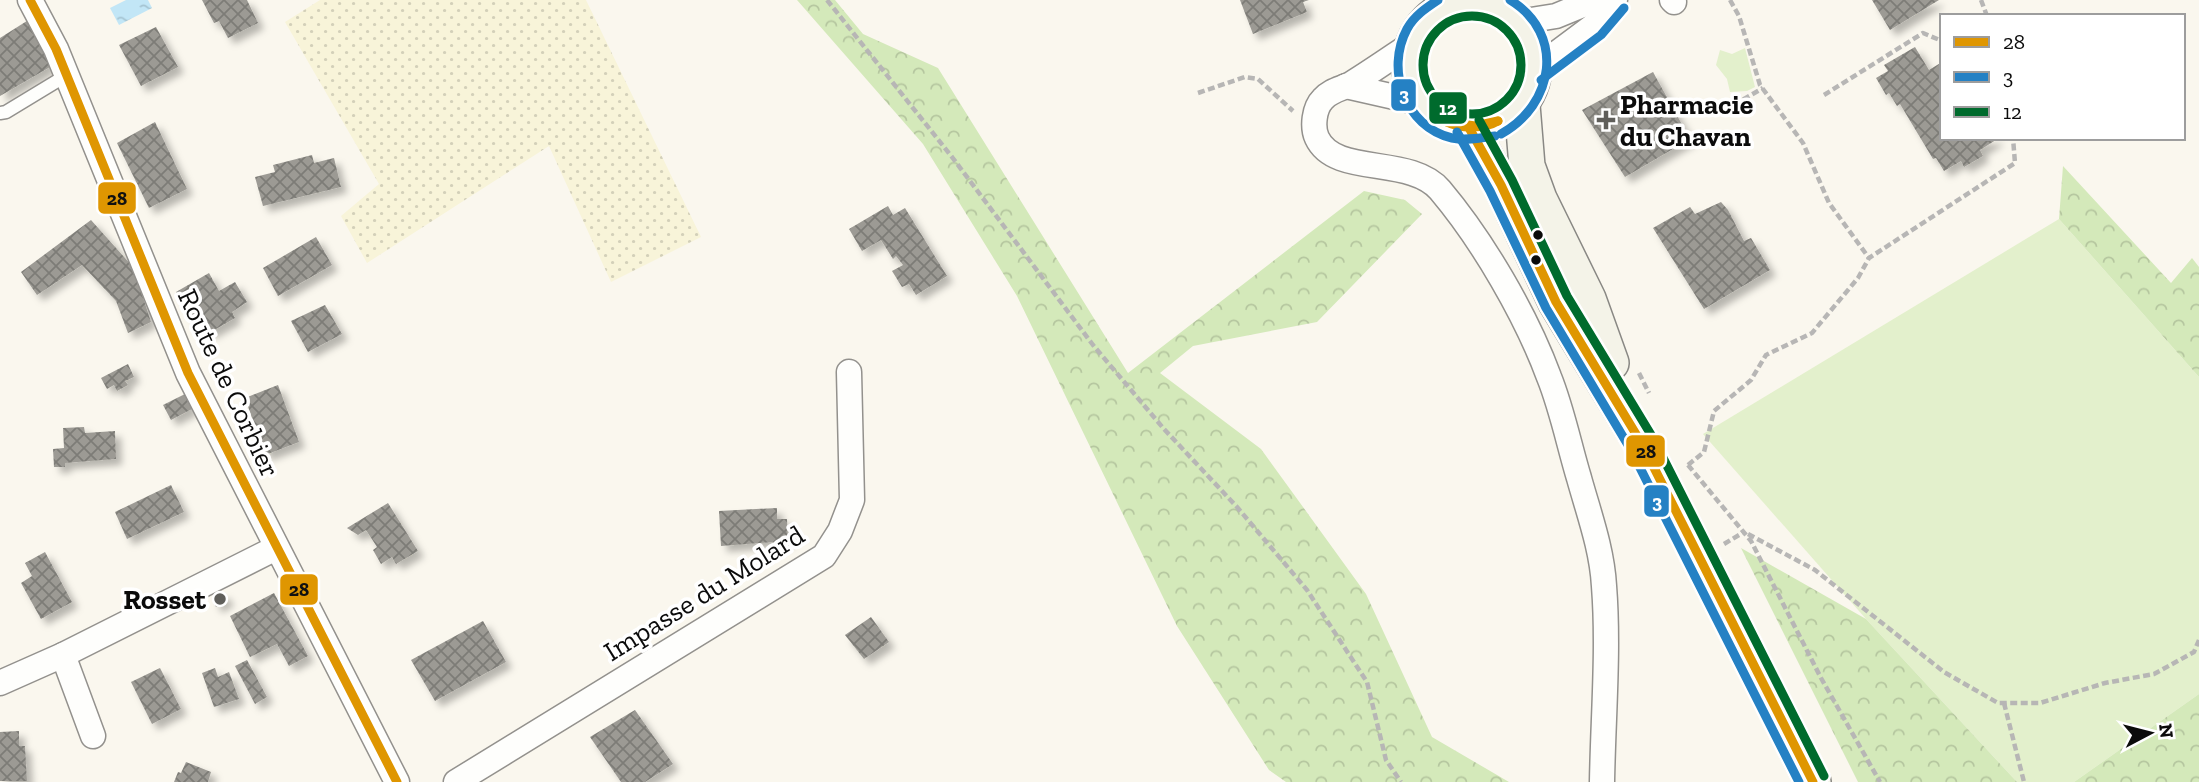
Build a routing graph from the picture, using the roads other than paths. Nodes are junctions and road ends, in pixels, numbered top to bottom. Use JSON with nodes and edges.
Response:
{"nodes":[{"id":1,"x":30,"y":0,"type":"edge"},
{"id":2,"x":1595,"y":0,"type":"edge"},
{"id":3,"x":1615,"y":0,"type":"edge"},
{"id":4,"x":1465,"y":1,"type":"edge"},
{"id":5,"x":1519,"y":22,"type":"junction"},
{"id":6,"x":1417,"y":23,"type":"edge"},
{"id":7,"x":1534,"y":69,"type":"junction"},
{"id":8,"x":67,"y":75,"type":"junction"},
{"id":9,"x":1346,"y":86,"type":"junction"},
{"id":10,"x":1421,"y":103,"type":"junction"},
{"id":11,"x":1522,"y":105,"type":"junction"},
{"id":12,"x":0,"y":113,"type":"edge"},
{"id":13,"x":1468,"y":126,"type":"junction"},
{"id":14,"x":849,"y":372,"type":"dead end"},
{"id":15,"x":1642,"y":444,"type":"junction"},
{"id":16,"x":276,"y":548,"type":"junction"},
{"id":17,"x":63,"y":655,"type":"junction"},
{"id":18,"x":0,"y":683,"type":"edge"},
{"id":19,"x":93,"y":736,"type":"dead end"},
{"id":20,"x":397,"y":782,"type":"edge"},
{"id":21,"x":456,"y":782,"type":"edge"},
{"id":22,"x":1602,"y":782,"type":"edge"},
{"id":23,"x":1813,"y":782,"type":"edge"}],
"edges":[{"from":1,"to":8,"type":"street","name":"Route de Corbier"},
{"from":2,"to":5,"type":"street"},
{"from":3,"to":7,"type":"street"},
{"from":4,"to":5,"type":"main road"},
{"from":4,"to":6,"type":"main road"},
{"from":5,"to":7,"type":"main road"},
{"from":6,"to":9,"type":"street"},
{"from":6,"to":10,"type":"main road"},
{"from":7,"to":11,"type":"main road"},
{"from":8,"to":12,"type":"lane"},
{"from":8,"to":16,"type":"street","name":"Route de Corbier"},
{"from":9,"to":10,"type":"street"},
{"from":9,"to":22,"type":"street"},
{"from":10,"to":13,"type":"main road"},
{"from":11,"to":13,"type":"main road"},
{"from":11,"to":15,"type":"main road"},
{"from":13,"to":15,"type":"main road"},
{"from":14,"to":21,"type":"street","name":"Impasse du Molard"},
{"from":15,"to":23,"type":"main road"},
{"from":16,"to":17,"type":"street"},
{"from":16,"to":20,"type":"street","name":"Route de Corbier"},
{"from":17,"to":18,"type":"street"},
{"from":17,"to":19,"type":"street"}]}
